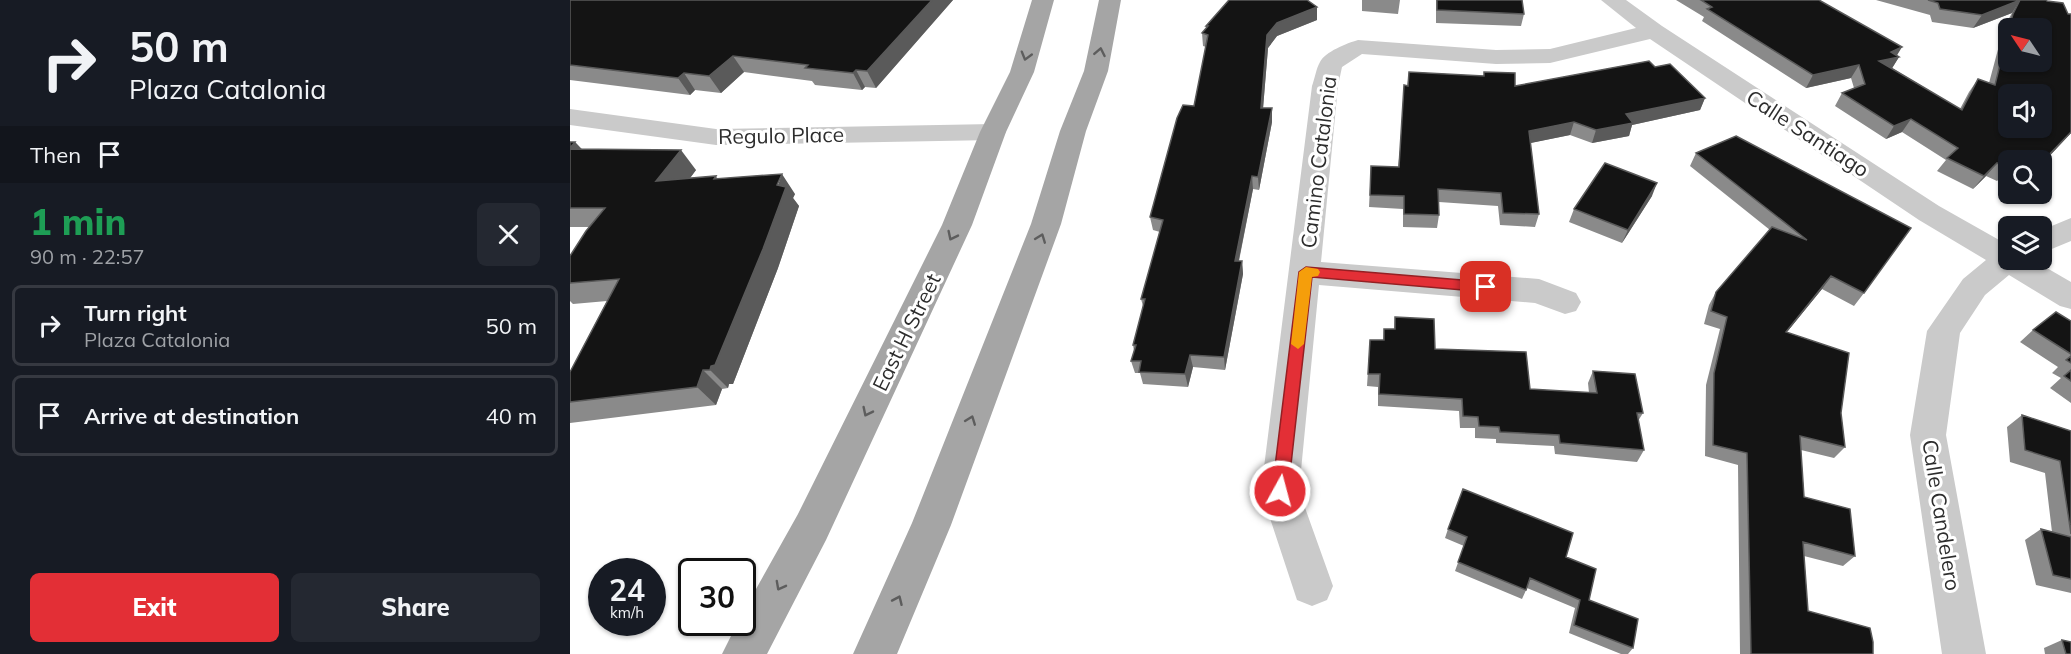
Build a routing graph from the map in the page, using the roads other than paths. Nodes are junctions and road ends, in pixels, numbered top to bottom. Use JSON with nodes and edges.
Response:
{"nodes":[{"id":1,"x":1043,"y":0,"type":"edge"},
{"id":2,"x":1110,"y":0,"type":"edge"},
{"id":3,"x":1612,"y":0,"type":"edge"},
{"id":4,"x":1654,"y":31,"type":"junction"},
{"id":5,"x":570,"y":117,"type":"edge"},
{"id":6,"x":993,"y":132,"type":"junction"},
{"id":7,"x":2071,"y":228,"type":"edge"},
{"id":8,"x":2052,"y":237,"type":"edge"},
{"id":9,"x":1998,"y":253,"type":"edge"},
{"id":10,"x":1998,"y":268,"type":"edge"},
{"id":11,"x":2027,"y":270,"type":"edge"},
{"id":12,"x":1306,"y":272,"type":"junction"},
{"id":13,"x":2071,"y":297,"type":"edge"},
{"id":14,"x":1565,"y":302,"type":"dead end"},
{"id":15,"x":1312,"y":586,"type":"dead end"},
{"id":16,"x":744,"y":654,"type":"edge"},
{"id":17,"x":875,"y":654,"type":"edge"},
{"id":18,"x":1964,"y":654,"type":"edge"}],
"edges":[{"from":1,"to":6,"type":"main road","name":"East H Street","one_way":true},
{"from":17,"to":2,"type":"main road","one_way":true},
{"from":3,"to":4,"type":"street","name":"Calle Santiago"},
{"from":4,"to":9,"type":"street","name":"Calle Santiago"},
{"from":4,"to":12,"type":"street","name":"Camino Catalonia"},
{"from":5,"to":6,"type":"street","name":"Regulo Place"},
{"from":6,"to":16,"type":"main road","name":"East H Street","one_way":true},
{"from":7,"to":8,"type":"street"},
{"from":10,"to":18,"type":"street","name":"Calle Candelero"},
{"from":11,"to":13,"type":"street","name":"Calle Santiago"},
{"from":12,"to":14,"type":"street"},
{"from":12,"to":15,"type":"street","name":"Camino Catalonia"}]}
